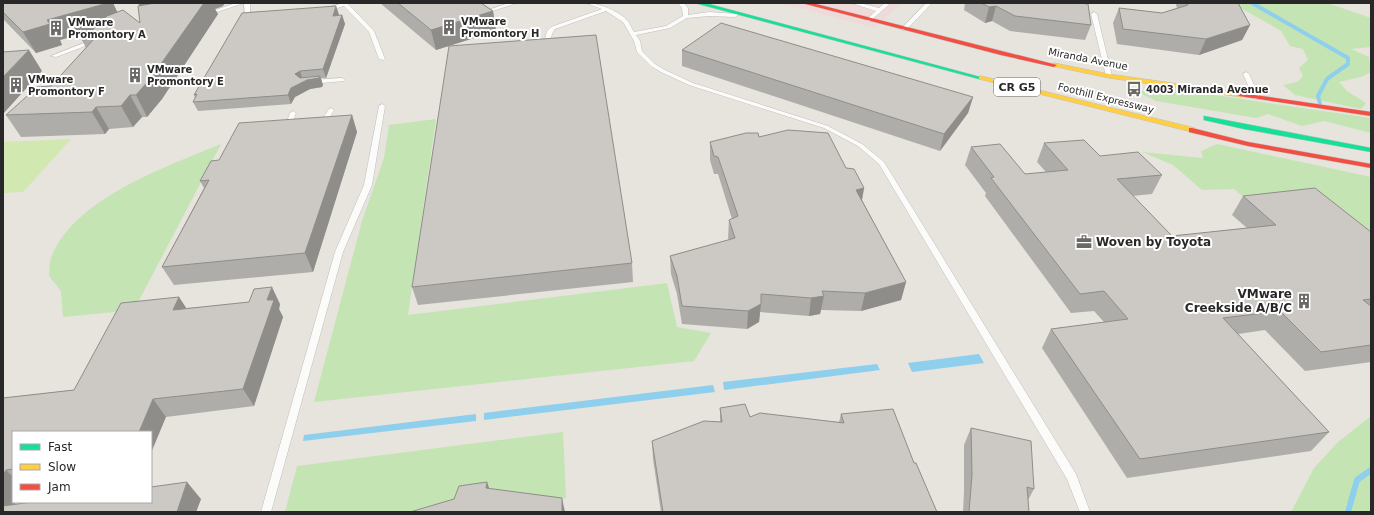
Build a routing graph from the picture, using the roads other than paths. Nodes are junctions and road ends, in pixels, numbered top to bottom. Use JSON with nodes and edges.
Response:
{"nodes":[{"id":1,"x":241,"y":3,"type":"edge"},
{"id":2,"x":247,"y":3,"type":"edge"},
{"id":3,"x":514,"y":3,"type":"edge"},
{"id":4,"x":589,"y":3,"type":"edge"},
{"id":5,"x":681,"y":3,"type":"edge"},
{"id":6,"x":698,"y":3,"type":"edge"},
{"id":7,"x":806,"y":3,"type":"edge"},
{"id":8,"x":854,"y":3,"type":"edge"},
{"id":9,"x":888,"y":3,"type":"edge"},
{"id":10,"x":929,"y":3,"type":"edge"},
{"id":11,"x":321,"y":9,"type":"edge"},
{"id":12,"x":607,"y":9,"type":"junction"},
{"id":13,"x":880,"y":10,"type":"junction"},
{"id":14,"x":482,"y":13,"type":"edge"},
{"id":15,"x":261,"y":14,"type":"edge"},
{"id":16,"x":1094,"y":14,"type":"dead end"},
{"id":17,"x":197,"y":15,"type":"edge"},
{"id":18,"x":746,"y":15,"type":"junction"},
{"id":19,"x":686,"y":18,"type":"junction"},
{"id":20,"x":869,"y":20,"type":"junction"},
{"id":21,"x":904,"y":29,"type":"junction"},
{"id":22,"x":633,"y":34,"type":"junction"},
{"id":23,"x":98,"y":40,"type":"edge"},
{"id":24,"x":534,"y":46,"type":"edge"},
{"id":25,"x":54,"y":56,"type":"dead end"},
{"id":26,"x":382,"y":60,"type":"dead end"},
{"id":27,"x":1246,"y":74,"type":"dead end"},
{"id":28,"x":1109,"y":76,"type":"junction"},
{"id":29,"x":342,"y":80,"type":"dead end"},
{"id":30,"x":303,"y":83,"type":"edge"},
{"id":31,"x":1257,"y":98,"type":"junction"},
{"id":32,"x":382,"y":106,"type":"dead end"},
{"id":33,"x":332,"y":110,"type":"dead end"},
{"id":34,"x":293,"y":113,"type":"dead end"},
{"id":35,"x":1371,"y":114,"type":"edge"},
{"id":36,"x":1198,"y":116,"type":"dead end"},
{"id":37,"x":311,"y":127,"type":"edge"},
{"id":38,"x":302,"y":128,"type":"edge"},
{"id":39,"x":1371,"y":150,"type":"edge"},
{"id":40,"x":1371,"y":166,"type":"edge"},
{"id":41,"x":266,"y":512,"type":"edge"},
{"id":42,"x":1085,"y":512,"type":"edge"}],
"edges":[{"from":1,"to":17,"type":"lane"},
{"from":2,"to":15,"type":"lane"},
{"from":3,"to":14,"type":"lane"},
{"from":4,"to":12,"type":"lane"},
{"from":5,"to":19,"type":"lane"},
{"from":6,"to":18,"type":"main road","name":"Foothill Expressway","number":"CR G5"},
{"from":7,"to":20,"type":"main road","name":"Miranda Avenue"},
{"from":8,"to":13,"type":"lane"},
{"from":9,"to":13,"type":"lane"},
{"from":10,"to":21,"type":"lane"},
{"from":11,"to":26,"type":"lane"},
{"from":12,"to":22,"type":"lane"},
{"from":12,"to":24,"type":"lane"},
{"from":13,"to":20,"type":"lane"},
{"from":16,"to":28,"type":"lane"},
{"from":18,"to":19,"type":"lane"},
{"from":18,"to":40,"type":"main road","name":"Foothill Expressway","number":"CR G5"},
{"from":19,"to":22,"type":"lane"},
{"from":20,"to":21,"type":"main road","name":"Miranda Avenue"},
{"from":21,"to":28,"type":"main road","name":"Miranda Avenue"},
{"from":22,"to":42,"type":"lane"},
{"from":23,"to":25,"type":"lane"},
{"from":27,"to":31,"type":"lane"},
{"from":28,"to":31,"type":"main road","name":"Miranda Avenue"},
{"from":29,"to":30,"type":"lane"},
{"from":31,"to":35,"type":"main road","name":"Miranda Avenue"},
{"from":32,"to":41,"type":"lane"},
{"from":33,"to":37,"type":"lane"},
{"from":34,"to":38,"type":"lane"},
{"from":36,"to":39,"type":"main road"}]}
